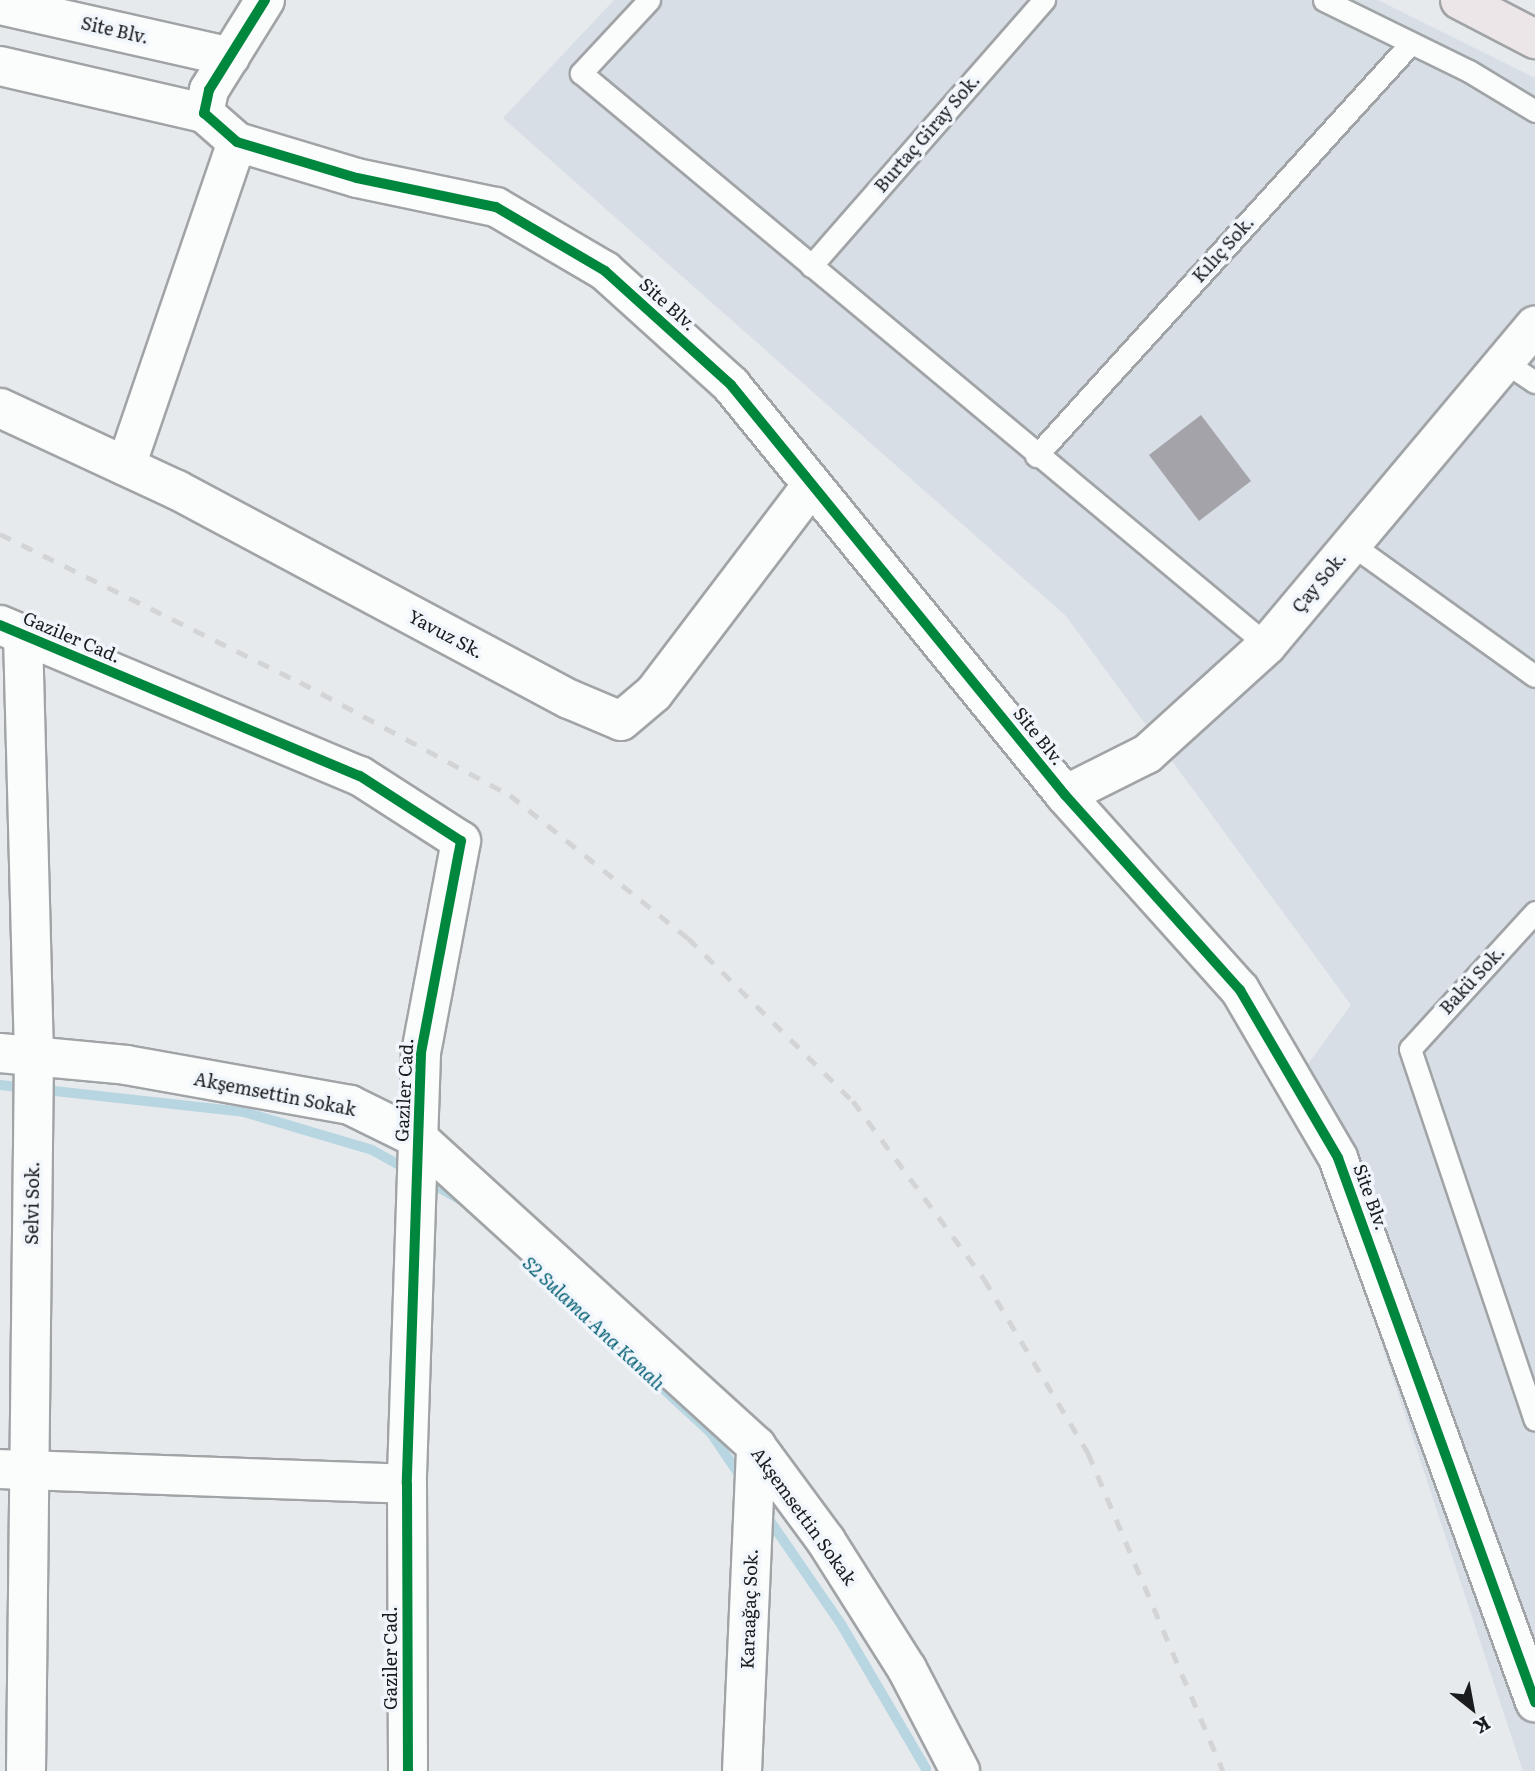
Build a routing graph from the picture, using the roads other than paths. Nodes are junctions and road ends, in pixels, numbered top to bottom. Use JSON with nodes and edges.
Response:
{"nodes":[{"id":1,"x":265,"y":0,"type":"edge"},
{"id":2,"x":649,"y":0,"type":"edge"},
{"id":3,"x":1044,"y":0,"type":"edge"},
{"id":4,"x":1324,"y":0,"type":"edge"},
{"id":5,"x":1460,"y":0,"type":"edge"},
{"id":6,"x":0,"y":5,"type":"edge"},
{"id":7,"x":1535,"y":39,"type":"edge"},
{"id":8,"x":1411,"y":43,"type":"junction"},
{"id":9,"x":230,"y":57,"type":"junction"},
{"id":10,"x":0,"y":66,"type":"edge"},
{"id":11,"x":206,"y":102,"type":"junction"},
{"id":12,"x":1535,"y":111,"type":"edge"},
{"id":13,"x":237,"y":142,"type":"junction"},
{"id":14,"x":811,"y":266,"type":"junction"},
{"id":15,"x":1535,"y":326,"type":"edge"},
{"id":16,"x":1520,"y":372,"type":"edge"},
{"id":17,"x":0,"y":408,"type":"edge"},
{"id":18,"x":1035,"y":456,"type":"junction"},
{"id":19,"x":125,"y":466,"type":"junction"},
{"id":20,"x":812,"y":485,"type":"junction"},
{"id":21,"x":1351,"y":544,"type":"junction"},
{"id":22,"x":11,"y":630,"type":"edge"},
{"id":23,"x":1267,"y":645,"type":"junction"},
{"id":24,"x":1535,"y":676,"type":"edge"},
{"id":25,"x":1065,"y":795,"type":"junction"},
{"id":26,"x":1535,"y":912,"type":"edge"},
{"id":27,"x":25,"y":1071,"type":"edge"},
{"id":28,"x":419,"y":1139,"type":"junction"},
{"id":29,"x":1528,"y":1372,"type":"edge"},
{"id":30,"x":1535,"y":1420,"type":"edge"},
{"id":31,"x":756,"y":1446,"type":"junction"},
{"id":32,"x":14,"y":1469,"type":"edge"},
{"id":33,"x":407,"y":1484,"type":"junction"},
{"id":34,"x":1535,"y":1702,"type":"edge"},
{"id":35,"x":26,"y":1771,"type":"edge"},
{"id":36,"x":408,"y":1771,"type":"edge"},
{"id":37,"x":742,"y":1771,"type":"edge"},
{"id":38,"x":960,"y":1771,"type":"edge"}],
"edges":[{"from":1,"to":9,"type":"street"},
{"from":2,"to":14,"type":"lane"},
{"from":3,"to":14,"type":"lane","name":"Burtaç Giray Sok."},
{"from":4,"to":8,"type":"lane"},
{"from":5,"to":7,"type":"main road"},
{"from":6,"to":9,"type":"street","name":"Site Blv."},
{"from":8,"to":12,"type":"lane"},
{"from":8,"to":18,"type":"lane","name":"Kılıç Sok."},
{"from":9,"to":11,"type":"street"},
{"from":10,"to":11,"type":"street","name":"Site Blv."},
{"from":11,"to":13,"type":"street","name":"Site Blv."},
{"from":13,"to":19,"type":"street"},
{"from":13,"to":20,"type":"street","name":"Site Blv."},
{"from":14,"to":18,"type":"lane"},
{"from":15,"to":16,"type":"street","name":"Çay Sok."},
{"from":16,"to":21,"type":"street","name":"Çay Sok."},
{"from":17,"to":19,"type":"street","name":"Yavuz Sk."},
{"from":18,"to":23,"type":"lane"},
{"from":19,"to":20,"type":"street","name":"Yavuz Sk."},
{"from":20,"to":25,"type":"street","name":"Site Blv."},
{"from":21,"to":23,"type":"street","name":"Çay Sok."},
{"from":21,"to":24,"type":"lane"},
{"from":22,"to":27,"type":"street","name":"Selvi Sok."},
{"from":22,"to":28,"type":"street","name":"Gaziler Cad."},
{"from":23,"to":25,"type":"street","name":"Çay Sok."},
{"from":25,"to":34,"type":"street","name":"Site Blv."},
{"from":26,"to":29,"type":"lane","name":"Bakü Sok."},
{"from":27,"to":28,"type":"street","name":"Akşemsettin Sokak"},
{"from":27,"to":32,"type":"street","name":"Selvi Sok."},
{"from":28,"to":31,"type":"street","name":"Akşemsettin Sokak"},
{"from":28,"to":33,"type":"street","name":"Gaziler Cad."},
{"from":29,"to":30,"type":"lane"},
{"from":31,"to":37,"type":"street","name":"Karaağaç Sok."},
{"from":31,"to":38,"type":"street","name":"Akşemsettin Sokak"},
{"from":32,"to":33,"type":"street"},
{"from":32,"to":35,"type":"street","name":"Selvi Sok."},
{"from":33,"to":36,"type":"street","name":"Gaziler Cad."}]}
